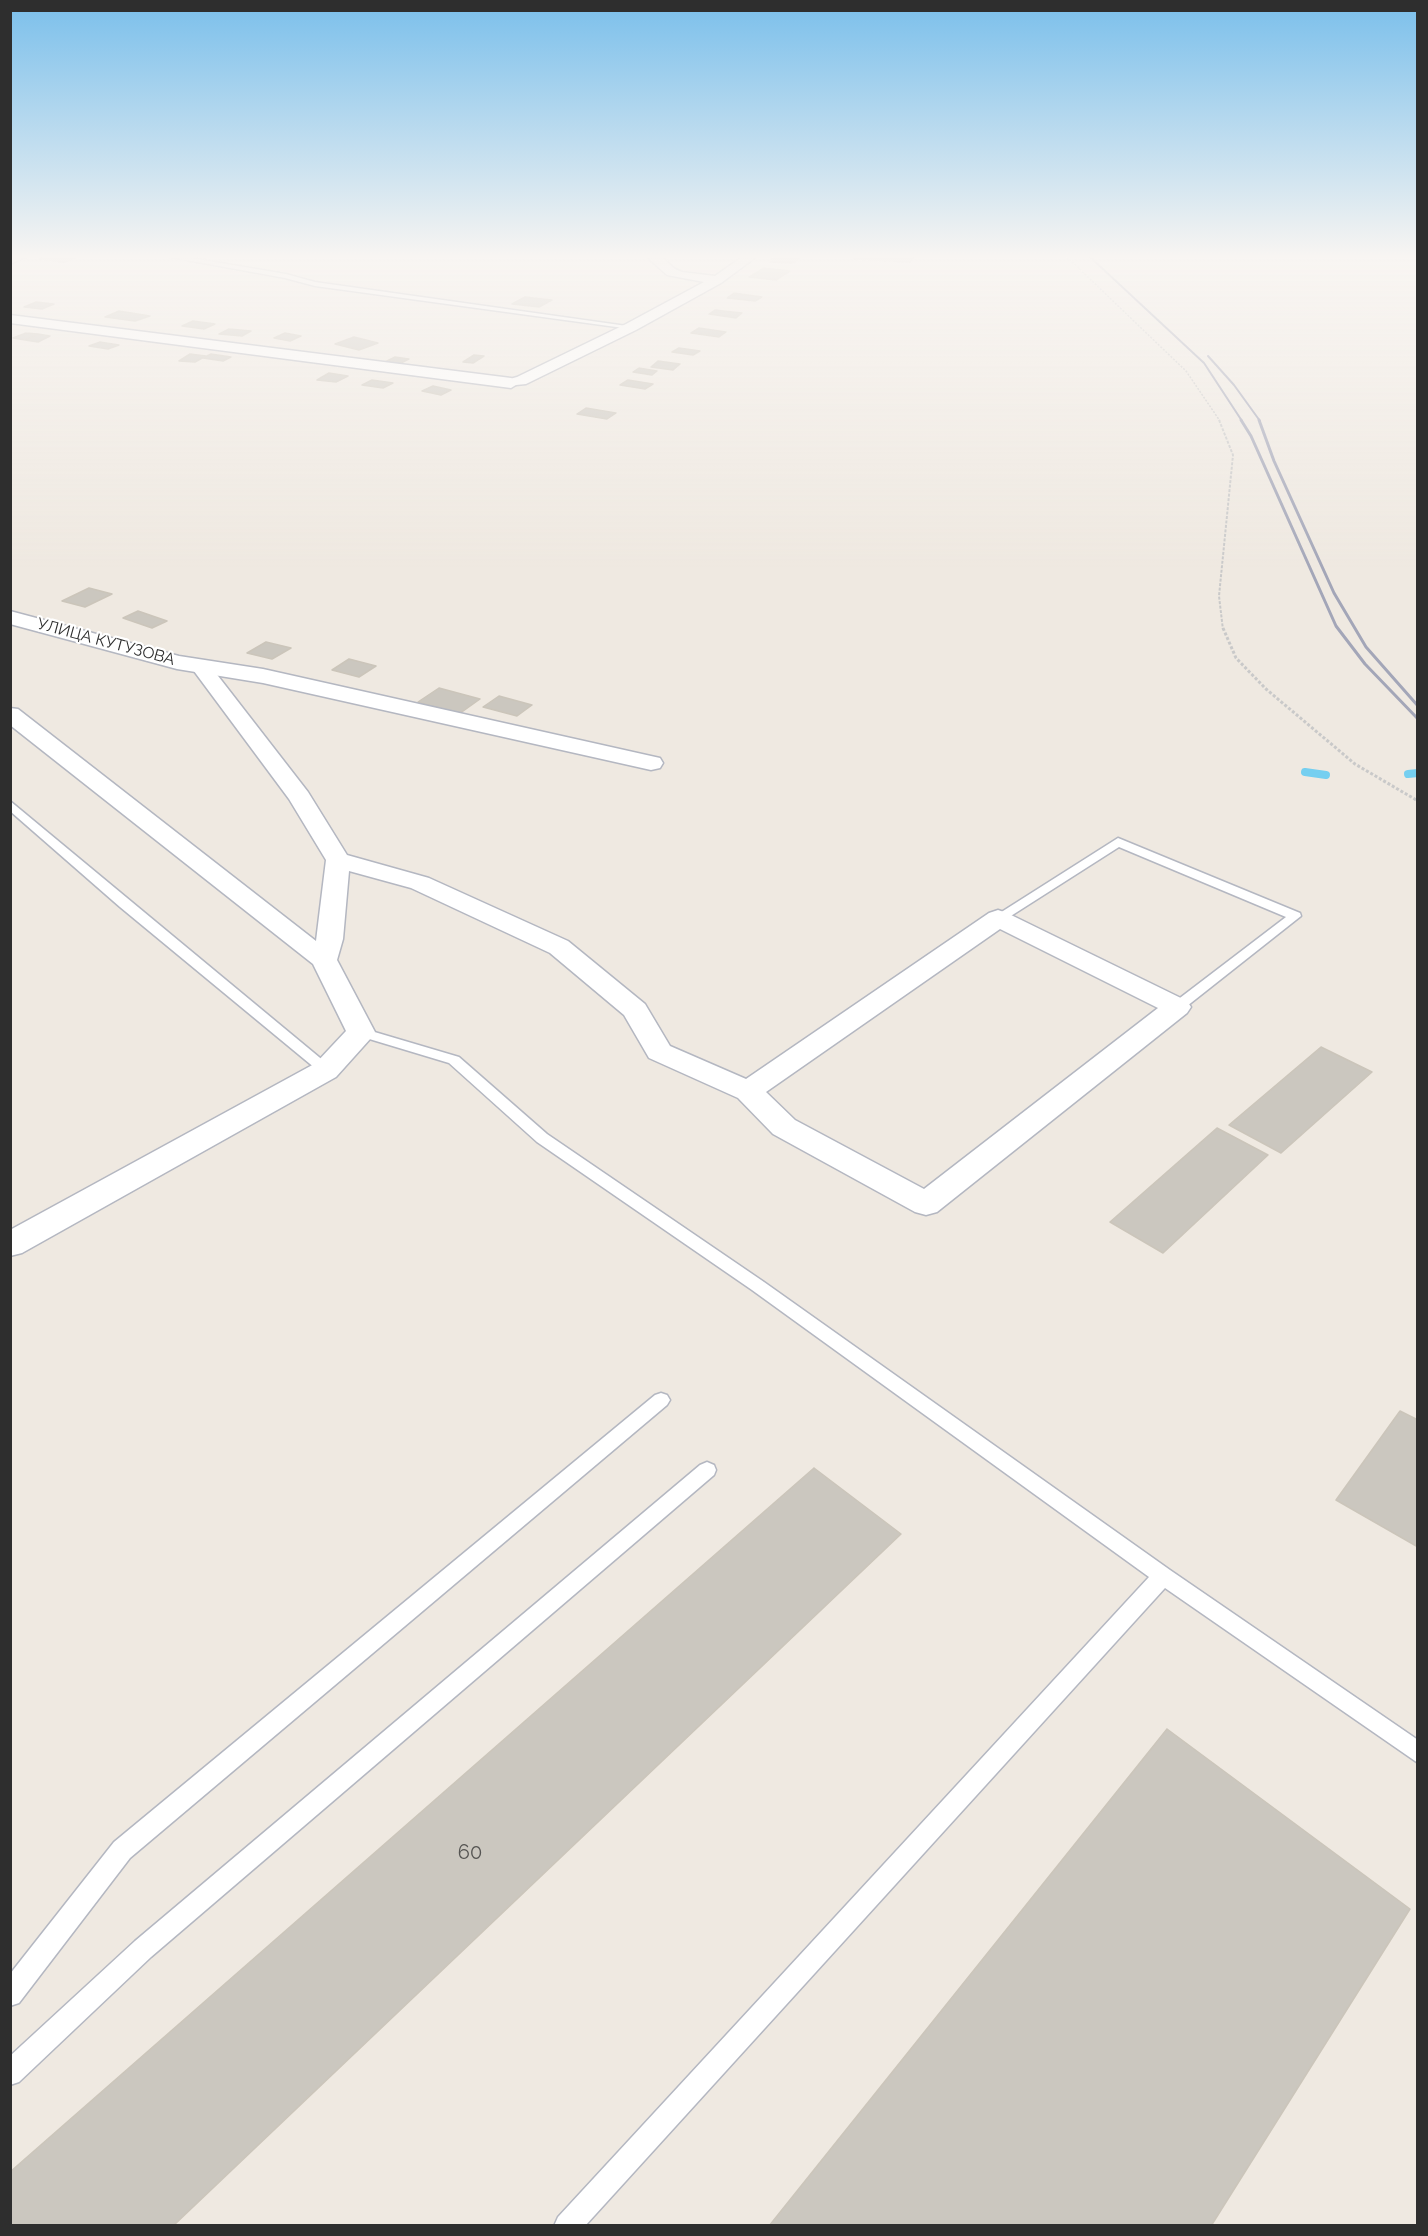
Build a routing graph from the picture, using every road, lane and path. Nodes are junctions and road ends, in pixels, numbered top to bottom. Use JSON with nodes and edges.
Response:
{"nodes":[{"id":1,"x":341,"y":361,"type":"edge"},
{"id":2,"x":561,"y":361,"type":"edge"},
{"id":3,"x":1176,"y":361,"type":"edge"},
{"id":4,"x":511,"y":383,"type":"joint"},
{"id":5,"x":10,"y":617,"type":"edge"},
{"id":6,"x":201,"y":667,"type":"junction"},
{"id":7,"x":10,"y":714,"type":"edge"},
{"id":8,"x":651,"y":763,"type":"dead end"},
{"id":9,"x":1418,"y":801,"type":"edge"},
{"id":10,"x":10,"y":804,"type":"edge"},
{"id":11,"x":338,"y":860,"type":"junction"},
{"id":12,"x":998,"y":918,"type":"junction"},
{"id":13,"x":324,"y":960,"type":"junction"},
{"id":14,"x":1178,"y":1007,"type":"junction"},
{"id":15,"x":361,"y":1032,"type":"junction"},
{"id":16,"x":326,"y":1070,"type":"junction"},
{"id":17,"x":748,"y":1091,"type":"junction"},
{"id":18,"x":10,"y":1245,"type":"edge"},
{"id":19,"x":661,"y":1400,"type":"dead end"},
{"id":20,"x":707,"y":1470,"type":"dead end"},
{"id":21,"x":1163,"y":1576,"type":"junction"},
{"id":22,"x":1418,"y":1754,"type":"edge"},
{"id":23,"x":10,"y":1994,"type":"edge"},
{"id":24,"x":10,"y":2073,"type":"edge"},
{"id":25,"x":567,"y":2226,"type":"edge"}],
"edges":[{"from":1,"to":4,"type":"street"},
{"from":2,"to":4,"type":"street"},
{"from":3,"to":9,"type":"path"},
{"from":5,"to":6,"type":"street","name":"УЛИЦА КУТУЗОВА"},
{"from":6,"to":8,"type":"street","name":"УЛИЦА КУТУЗОВА"},
{"from":6,"to":11,"type":"street"},
{"from":7,"to":13,"type":"street"},
{"from":10,"to":16,"type":"lane"},
{"from":11,"to":13,"type":"street"},
{"from":11,"to":17,"type":"street"},
{"from":12,"to":14,"type":"street"},
{"from":12,"to":14,"type":"lane"},
{"from":12,"to":17,"type":"street"},
{"from":13,"to":15,"type":"street"},
{"from":14,"to":17,"type":"street"},
{"from":15,"to":16,"type":"street"},
{"from":15,"to":21,"type":"lane"},
{"from":16,"to":18,"type":"street"},
{"from":19,"to":23,"type":"lane"},
{"from":20,"to":24,"type":"lane"},
{"from":21,"to":22,"type":"lane"},
{"from":21,"to":25,"type":"lane"}]}
